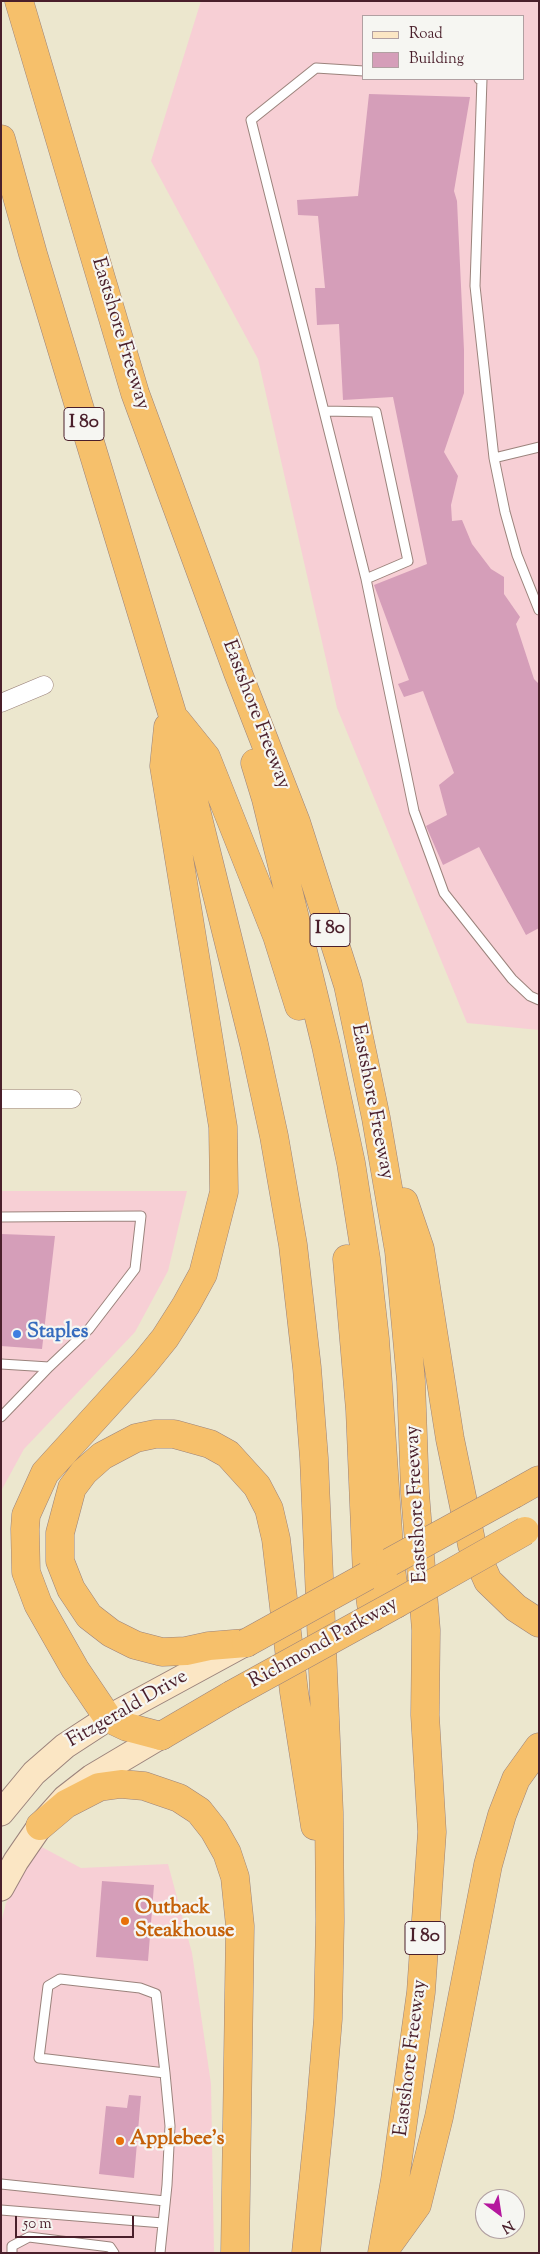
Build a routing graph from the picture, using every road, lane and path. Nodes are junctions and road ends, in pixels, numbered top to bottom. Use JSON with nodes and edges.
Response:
{"nodes":[{"id":1,"x":19,"y":1,"type":"edge"},
{"id":2,"x":362,"y":71,"type":"edge"},
{"id":3,"x":482,"y":80,"type":"edge"},
{"id":4,"x":1,"y":139,"type":"edge"},
{"id":5,"x":134,"y":393,"type":"junction"},
{"id":6,"x":324,"y":411,"type":"junction"},
{"id":7,"x":539,"y":447,"type":"edge"},
{"id":8,"x":494,"y":458,"type":"junction"},
{"id":9,"x":366,"y":579,"type":"junction"},
{"id":10,"x":539,"y":610,"type":"edge"},
{"id":11,"x":44,"y":685,"type":"dead end"},
{"id":12,"x":1,"y":702,"type":"edge"},
{"id":13,"x":171,"y":711,"type":"junction"},
{"id":14,"x":539,"y":1000,"type":"edge"},
{"id":15,"x":1,"y":1099,"type":"edge"},
{"id":16,"x":72,"y":1099,"type":"dead end"},
{"id":17,"x":376,"y":1118,"type":"junction"},
{"id":18,"x":1,"y":1217,"type":"edge"},
{"id":19,"x":1,"y":1364,"type":"edge"},
{"id":20,"x":49,"y":1367,"type":"junction"},
{"id":21,"x":370,"y":1408,"type":"junction"},
{"id":22,"x":1,"y":1417,"type":"edge"},
{"id":23,"x":539,"y":1480,"type":"edge"},
{"id":24,"x":532,"y":1527,"type":"edge"},
{"id":25,"x":390,"y":1562,"type":"junction"},
{"id":26,"x":367,"y":1576,"type":"junction"},
{"id":27,"x":396,"y":1604,"type":"junction"},
{"id":28,"x":373,"y":1617,"type":"junction"},
{"id":29,"x":539,"y":1623,"type":"edge"},
{"id":30,"x":246,"y":1643,"type":"junction"},
{"id":31,"x":108,"y":1718,"type":"junction"},
{"id":32,"x":161,"y":1736,"type":"junction"},
{"id":33,"x":539,"y":1747,"type":"edge"},
{"id":34,"x":1,"y":1813,"type":"edge"},
{"id":35,"x":40,"y":1826,"type":"junction"},
{"id":36,"x":1,"y":1888,"type":"edge"},
{"id":37,"x":330,"y":1921,"type":"junction"},
{"id":38,"x":165,"y":2073,"type":"junction"},
{"id":39,"x":1,"y":2184,"type":"edge"},
{"id":40,"x":166,"y":2201,"type":"junction"},
{"id":41,"x":1,"y":2210,"type":"edge"},
{"id":42,"x":164,"y":2223,"type":"junction"},
{"id":43,"x":12,"y":2253,"type":"edge"},
{"id":44,"x":114,"y":2253,"type":"edge"},
{"id":45,"x":160,"y":2253,"type":"edge"},
{"id":46,"x":235,"y":2253,"type":"edge"},
{"id":47,"x":306,"y":2253,"type":"edge"},
{"id":48,"x":382,"y":2253,"type":"edge"}],
"edges":[{"from":1,"to":5,"type":"highway","name":"Eastshore Freeway","number":"I 80"},
{"from":2,"to":6,"type":"lane"},
{"from":3,"to":8,"type":"lane"},
{"from":4,"to":13,"type":"highway","number":"I 80"},
{"from":5,"to":17,"type":"highway","name":"Eastshore Freeway","number":"I 80"},
{"from":5,"to":21,"type":"highway"},
{"from":6,"to":9,"type":"lane"},
{"from":6,"to":9,"type":"lane"},
{"from":7,"to":8,"type":"lane"},
{"from":8,"to":10,"type":"lane"},
{"from":9,"to":14,"type":"lane"},
{"from":11,"to":12,"type":"street"},
{"from":13,"to":21,"type":"highway"},
{"from":13,"to":31,"type":"highway"},
{"from":13,"to":37,"type":"highway","number":"I 80"},
{"from":15,"to":16,"type":"street"},
{"from":17,"to":29,"type":"highway"},
{"from":17,"to":48,"type":"highway","name":"Eastshore Freeway","number":"I 80"},
{"from":18,"to":20,"type":"lane"},
{"from":19,"to":20,"type":"lane"},
{"from":20,"to":22,"type":"lane"},
{"from":21,"to":25,"type":"highway"},
{"from":21,"to":26,"type":"highway"},
{"from":23,"to":25,"type":"highway","name":"Richmond Parkway","bridge":true},
{"from":24,"to":27,"type":"highway","name":"Richmond Parkway","bridge":true},
{"from":25,"to":26,"type":"highway","name":"Richmond Parkway"},
{"from":25,"to":27,"type":"highway"},
{"from":26,"to":28,"type":"highway"},
{"from":26,"to":30,"type":"highway","name":"Richmond Parkway","bridge":true},
{"from":27,"to":28,"type":"highway","name":"Richmond Parkway","bridge":true},
{"from":28,"to":32,"type":"highway","name":"Richmond Parkway","bridge":true},
{"from":30,"to":31,"type":"main road","name":"Fitzgerald Drive"},
{"from":30,"to":37,"type":"highway"},
{"from":31,"to":32,"type":"highway"},
{"from":31,"to":34,"type":"main road","name":"Fitzgerald Drive"},
{"from":32,"to":35,"type":"main road","name":"Fitzgerald Drive"},
{"from":33,"to":48,"type":"highway"},
{"from":35,"to":36,"type":"main road","name":"Fitzgerald Drive"},
{"from":35,"to":46,"type":"highway"},
{"from":37,"to":47,"type":"highway","number":"I 80"},
{"from":38,"to":38,"type":"lane"},
{"from":38,"to":40,"type":"lane"},
{"from":39,"to":40,"type":"lane"},
{"from":40,"to":42,"type":"lane"},
{"from":41,"to":42,"type":"lane"},
{"from":42,"to":45,"type":"lane"},
{"from":43,"to":44,"type":"lane"}]}
